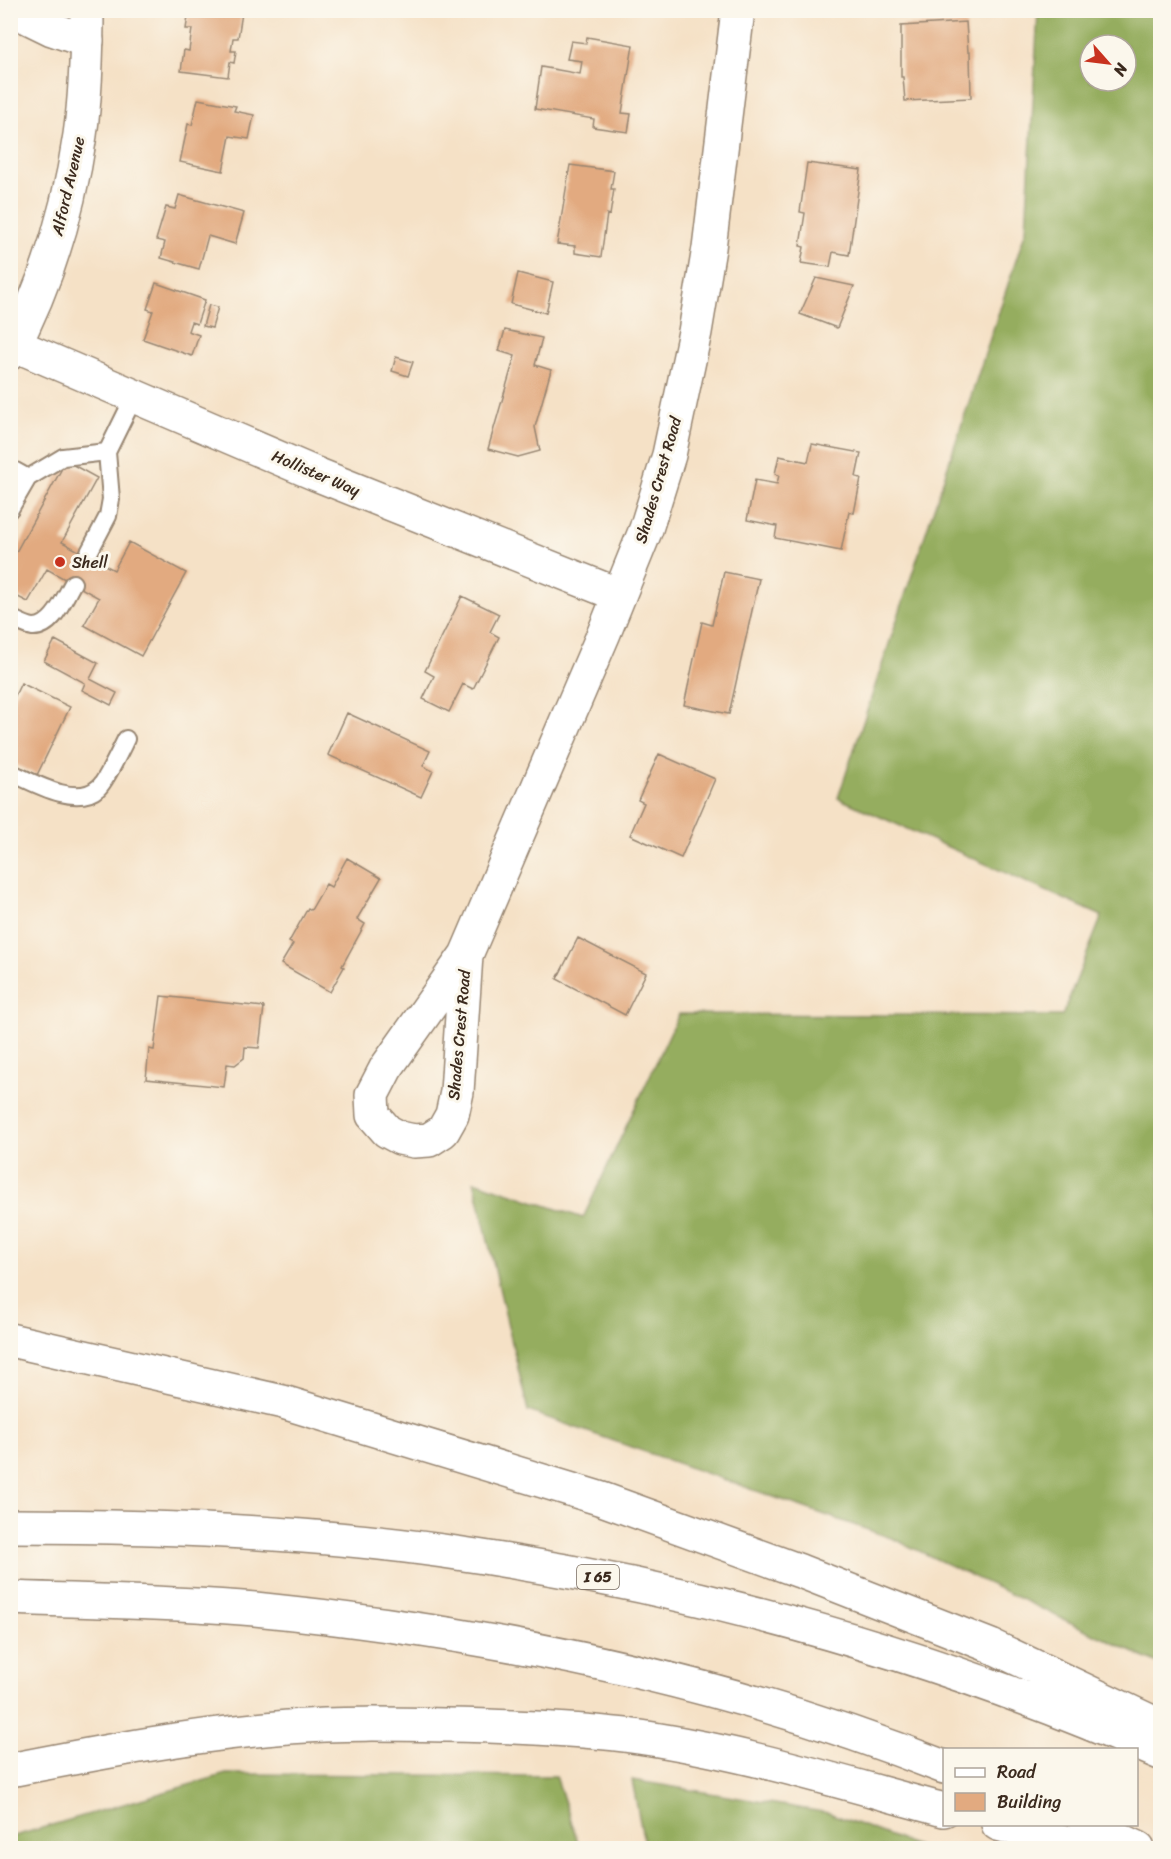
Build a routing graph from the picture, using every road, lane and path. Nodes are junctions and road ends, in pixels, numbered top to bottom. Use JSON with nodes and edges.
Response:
{"nodes":[{"id":1,"x":13,"y":10,"type":"edge"},
{"id":2,"x":738,"y":10,"type":"edge"},
{"id":3,"x":87,"y":26,"type":"edge"},
{"id":4,"x":13,"y":349,"type":"edge"},
{"id":5,"x":135,"y":395,"type":"junction"},
{"id":6,"x":107,"y":452,"type":"junction"},
{"id":7,"x":10,"y":468,"type":"edge"},
{"id":8,"x":28,"y":478,"type":"junction"},
{"id":9,"x":10,"y":509,"type":"edge"},
{"id":10,"x":87,"y":556,"type":"dead end"},
{"id":11,"x":73,"y":583,"type":"dead end"},
{"id":12,"x":619,"y":595,"type":"junction"},
{"id":13,"x":10,"y":618,"type":"edge"},
{"id":14,"x":126,"y":739,"type":"dead end"},
{"id":15,"x":10,"y":772,"type":"edge"},
{"id":16,"x":466,"y":955,"type":"junction"},
{"id":17,"x":10,"y":1340,"type":"edge"},
{"id":18,"x":10,"y":1526,"type":"edge"},
{"id":19,"x":10,"y":1598,"type":"edge"},
{"id":20,"x":1161,"y":1726,"type":"edge"},
{"id":21,"x":1161,"y":1753,"type":"edge"},
{"id":22,"x":943,"y":1766,"type":"edge"},
{"id":23,"x":10,"y":1770,"type":"edge"},
{"id":24,"x":943,"y":1809,"type":"edge"},
{"id":25,"x":1005,"y":1826,"type":"edge"},
{"id":26,"x":1090,"y":1826,"type":"edge"},
{"id":27,"x":1086,"y":1848,"type":"edge"},
{"id":28,"x":1138,"y":1848,"type":"edge"}],
"edges":[{"from":1,"to":3,"type":"main road"},
{"from":2,"to":12,"type":"main road","name":"Shades Crest Road"},
{"from":3,"to":4,"type":"main road","name":"Alford Avenue"},
{"from":4,"to":5,"type":"main road","name":"Hollister Way"},
{"from":5,"to":6,"type":"lane"},
{"from":5,"to":12,"type":"main road","name":"Hollister Way"},
{"from":6,"to":8,"type":"lane"},
{"from":6,"to":10,"type":"lane"},
{"from":7,"to":8,"type":"lane"},
{"from":8,"to":9,"type":"lane"},
{"from":11,"to":13,"type":"lane"},
{"from":12,"to":16,"type":"main road","name":"Shades Crest Road"},
{"from":14,"to":15,"type":"lane"},
{"from":16,"to":16,"type":"main road","name":"Shades Crest Road"},
{"from":17,"to":20,"type":"main road"},
{"from":18,"to":21,"type":"main road","number":"I 65"},
{"from":19,"to":22,"type":"main road"},
{"from":23,"to":24,"type":"main road"},
{"from":25,"to":27,"type":"main road"},
{"from":26,"to":28,"type":"main road"}]}
